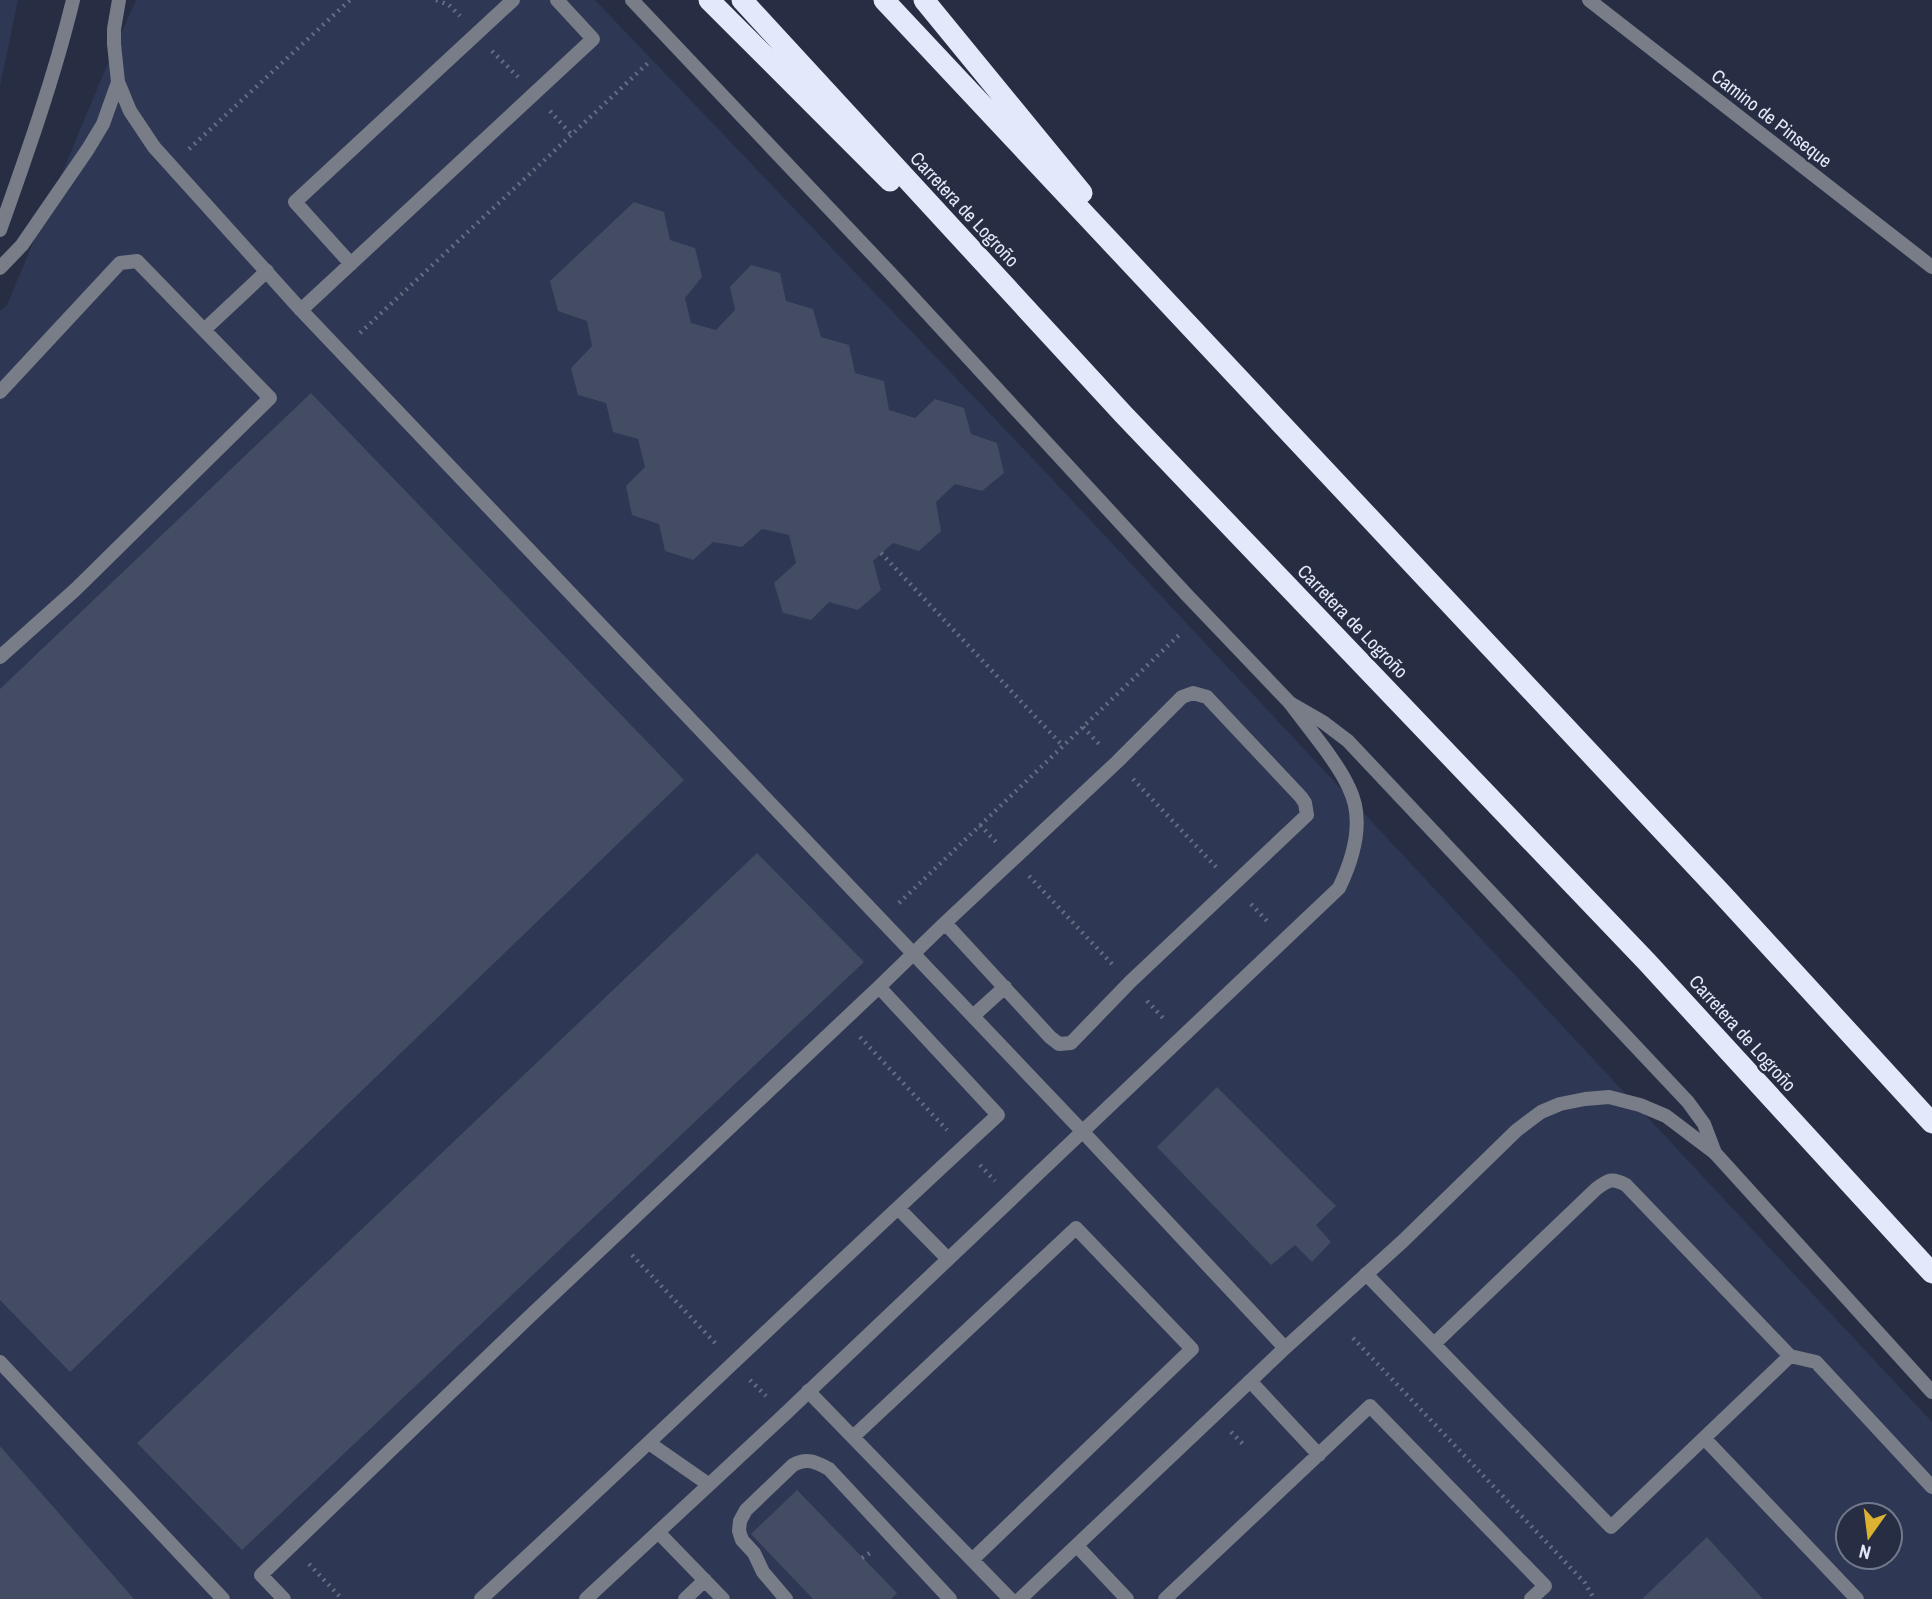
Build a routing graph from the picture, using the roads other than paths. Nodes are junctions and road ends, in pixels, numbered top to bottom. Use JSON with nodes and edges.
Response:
{"nodes":[{"id":1,"x":73,"y":0,"type":"edge"},
{"id":2,"x":119,"y":0,"type":"edge"},
{"id":3,"x":513,"y":0,"type":"edge"},
{"id":4,"x":557,"y":0,"type":"edge"},
{"id":5,"x":632,"y":0,"type":"edge"},
{"id":6,"x":709,"y":0,"type":"edge"},
{"id":7,"x":742,"y":0,"type":"edge"},
{"id":8,"x":884,"y":0,"type":"edge"},
{"id":9,"x":924,"y":0,"type":"edge"},
{"id":10,"x":1589,"y":0,"type":"edge"},
{"id":11,"x":118,"y":82,"type":"junction"},
{"id":12,"x":0,"y":230,"type":"edge"},
{"id":13,"x":351,"y":264,"type":"junction"},
{"id":14,"x":1932,"y":267,"type":"edge"},
{"id":15,"x":0,"y":268,"type":"edge"},
{"id":16,"x":267,"y":271,"type":"junction"},
{"id":17,"x":301,"y":310,"type":"junction"},
{"id":18,"x":204,"y":330,"type":"junction"},
{"id":19,"x":1206,"y":344,"type":"junction"},
{"id":20,"x":0,"y":392,"type":"edge"},
{"id":21,"x":1124,"y":415,"type":"junction"},
{"id":22,"x":0,"y":657,"type":"edge"},
{"id":23,"x":1290,"y":703,"type":"junction"},
{"id":24,"x":944,"y":923,"type":"junction"},
{"id":25,"x":915,"y":954,"type":"junction"},
{"id":26,"x":879,"y":987,"type":"junction"},
{"id":27,"x":1005,"y":987,"type":"junction"},
{"id":28,"x":973,"y":1016,"type":"junction"},
{"id":29,"x":1932,"y":1123,"type":"edge"},
{"id":30,"x":1083,"y":1132,"type":"junction"},
{"id":31,"x":1715,"y":1153,"type":"junction"},
{"id":32,"x":898,"y":1208,"type":"junction"},
{"id":33,"x":948,"y":1259,"type":"junction"},
{"id":34,"x":1932,"y":1273,"type":"edge"},
{"id":35,"x":1366,"y":1274,"type":"junction"},
{"id":36,"x":1434,"y":1344,"type":"junction"},
{"id":37,"x":1285,"y":1348,"type":"junction"},
{"id":38,"x":1790,"y":1356,"type":"junction"},
{"id":39,"x":0,"y":1362,"type":"edge"},
{"id":40,"x":1250,"y":1381,"type":"junction"},
{"id":41,"x":808,"y":1391,"type":"junction"},
{"id":42,"x":1932,"y":1392,"type":"edge"},
{"id":43,"x":853,"y":1437,"type":"junction"},
{"id":44,"x":1704,"y":1438,"type":"junction"},
{"id":45,"x":649,"y":1443,"type":"junction"},
{"id":46,"x":1319,"y":1455,"type":"junction"},
{"id":47,"x":708,"y":1484,"type":"junction"},
{"id":48,"x":1932,"y":1487,"type":"edge"},
{"id":49,"x":657,"y":1532,"type":"junction"},
{"id":50,"x":1077,"y":1545,"type":"junction"},
{"id":51,"x":972,"y":1560,"type":"junction"},
{"id":52,"x":705,"y":1580,"type":"junction"},
{"id":53,"x":487,"y":1597,"type":"edge"},
{"id":54,"x":223,"y":1599,"type":"edge"},
{"id":55,"x":284,"y":1599,"type":"edge"},
{"id":56,"x":586,"y":1599,"type":"edge"},
{"id":57,"x":685,"y":1599,"type":"edge"},
{"id":58,"x":723,"y":1599,"type":"edge"},
{"id":59,"x":786,"y":1599,"type":"edge"},
{"id":60,"x":950,"y":1599,"type":"edge"},
{"id":61,"x":1010,"y":1599,"type":"edge"},
{"id":62,"x":1020,"y":1599,"type":"edge"},
{"id":63,"x":1127,"y":1599,"type":"edge"},
{"id":64,"x":1165,"y":1599,"type":"edge"},
{"id":65,"x":1531,"y":1599,"type":"edge"},
{"id":66,"x":1857,"y":1599,"type":"edge"}],
"edges":[{"from":1,"to":12,"type":"street"},
{"from":2,"to":11,"type":"street"},
{"from":3,"to":13,"type":"street"},
{"from":4,"to":13,"type":"street"},
{"from":5,"to":23,"type":"street"},
{"from":6,"to":21,"type":"highway"},
{"from":7,"to":21,"type":"highway","name":"Carretera de Logroño"},
{"from":8,"to":19,"type":"highway"},
{"from":9,"to":19,"type":"highway"},
{"from":10,"to":14,"type":"street","name":"Camino de Pinseque"},
{"from":11,"to":15,"type":"street"},
{"from":11,"to":16,"type":"street"},
{"from":13,"to":17,"type":"street"},
{"from":16,"to":17,"type":"street"},
{"from":16,"to":18,"type":"street"},
{"from":17,"to":25,"type":"street"},
{"from":18,"to":20,"type":"street"},
{"from":18,"to":22,"type":"street"},
{"from":19,"to":29,"type":"highway"},
{"from":21,"to":34,"type":"highway","name":"Carretera de Logroño"},
{"from":23,"to":30,"type":"street"},
{"from":23,"to":31,"type":"street"},
{"from":24,"to":25,"type":"street"},
{"from":24,"to":27,"type":"street"},
{"from":24,"to":27,"type":"street"},
{"from":25,"to":26,"type":"street"},
{"from":25,"to":28,"type":"street"},
{"from":26,"to":32,"type":"street"},
{"from":26,"to":55,"type":"street"},
{"from":27,"to":28,"type":"street"},
{"from":28,"to":30,"type":"street"},
{"from":30,"to":33,"type":"street"},
{"from":30,"to":37,"type":"street"},
{"from":31,"to":35,"type":"street"},
{"from":31,"to":42,"type":"street"},
{"from":32,"to":33,"type":"street"},
{"from":32,"to":45,"type":"street"},
{"from":33,"to":41,"type":"street"},
{"from":35,"to":36,"type":"street"},
{"from":35,"to":37,"type":"street"},
{"from":36,"to":38,"type":"street"},
{"from":36,"to":44,"type":"street"},
{"from":37,"to":40,"type":"street"},
{"from":38,"to":44,"type":"street"},
{"from":38,"to":48,"type":"street"},
{"from":39,"to":54,"type":"street"},
{"from":40,"to":46,"type":"street"},
{"from":40,"to":50,"type":"street"},
{"from":41,"to":43,"type":"street"},
{"from":41,"to":47,"type":"street"},
{"from":43,"to":51,"type":"street"},
{"from":43,"to":51,"type":"street"},
{"from":44,"to":66,"type":"street"},
{"from":45,"to":47,"type":"street"},
{"from":45,"to":53,"type":"street"},
{"from":46,"to":64,"type":"street"},
{"from":46,"to":65,"type":"street"},
{"from":47,"to":49,"type":"street"},
{"from":49,"to":52,"type":"street"},
{"from":49,"to":56,"type":"street"},
{"from":50,"to":62,"type":"street"},
{"from":50,"to":63,"type":"street"},
{"from":51,"to":61,"type":"street"},
{"from":52,"to":57,"type":"street"},
{"from":52,"to":58,"type":"street"},
{"from":59,"to":60,"type":"street"}]}
